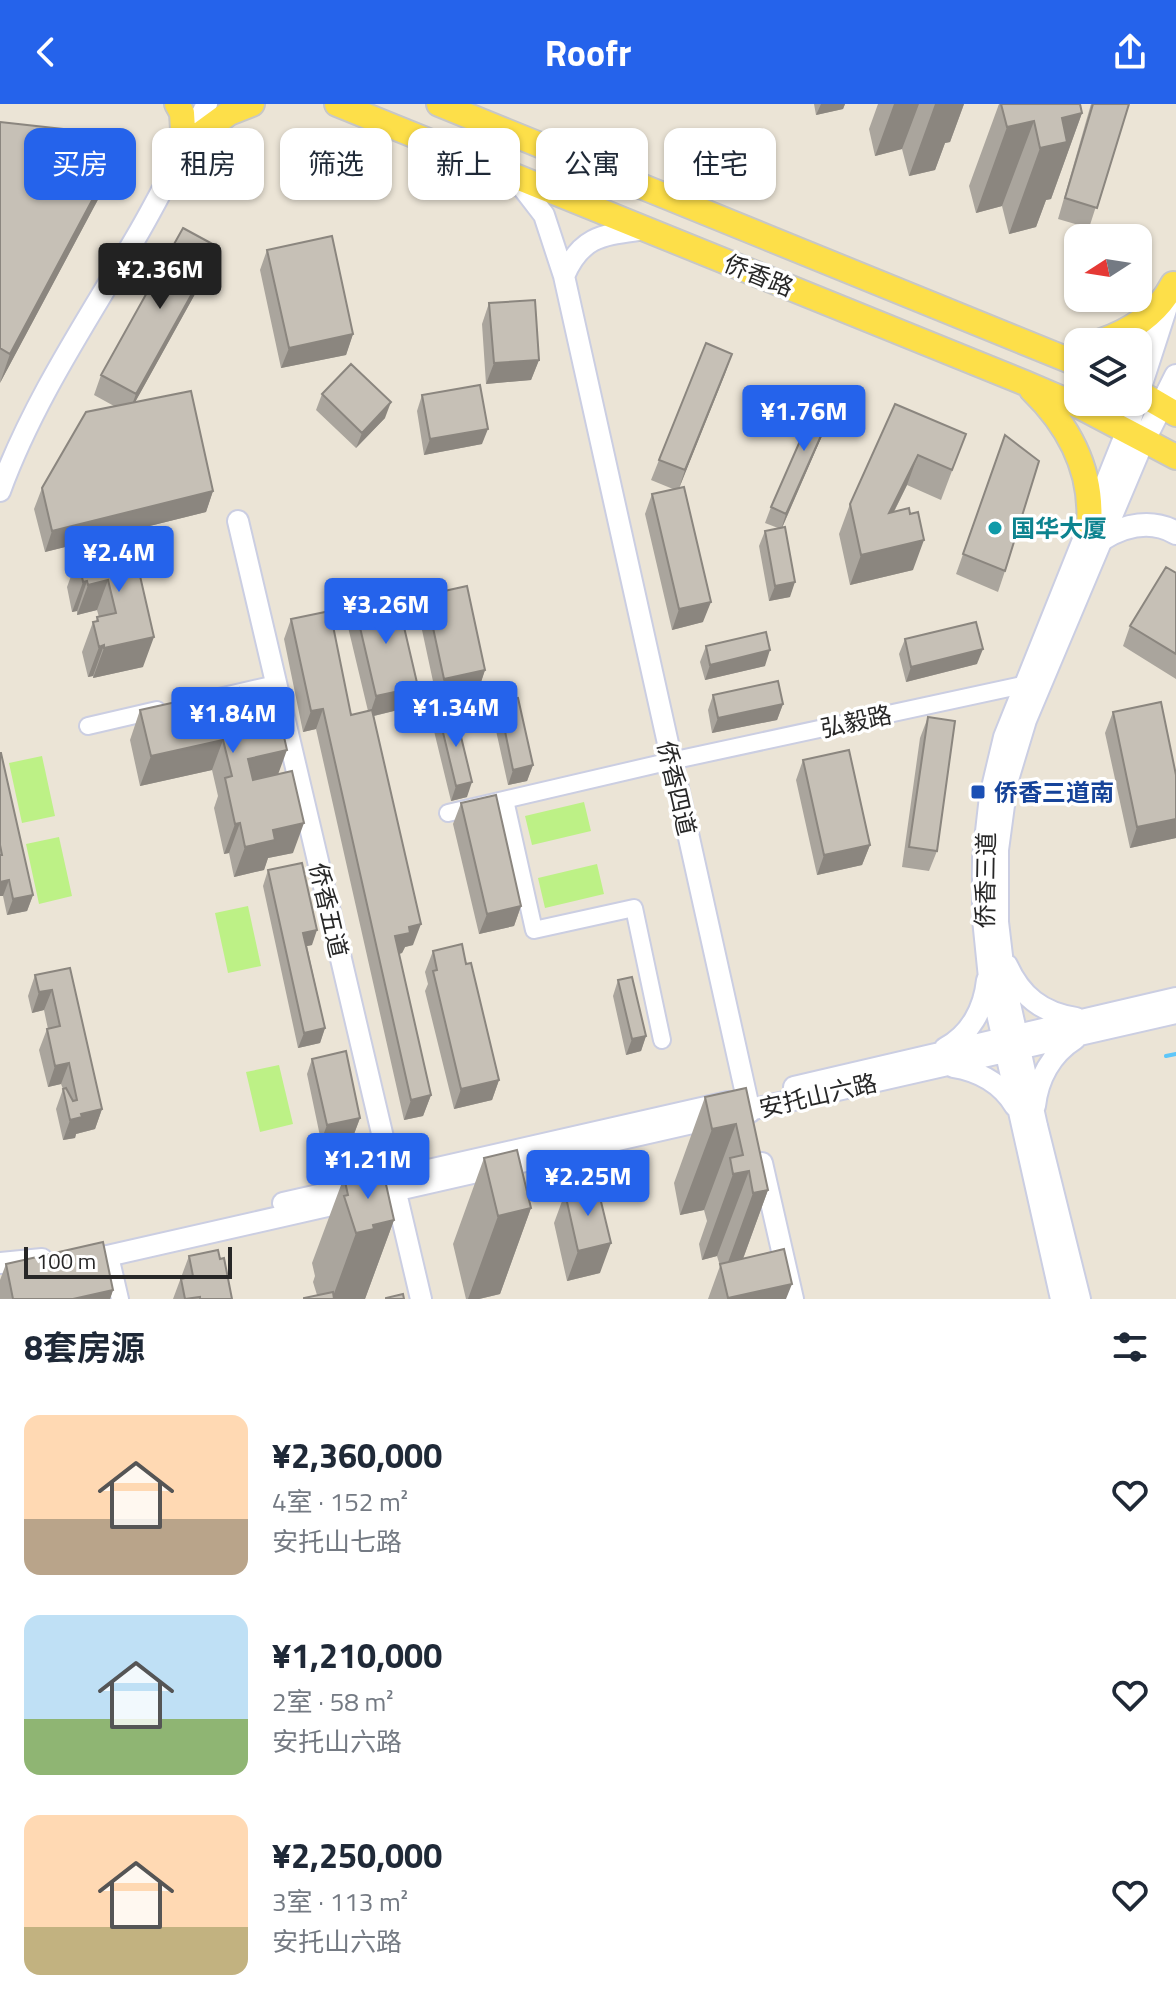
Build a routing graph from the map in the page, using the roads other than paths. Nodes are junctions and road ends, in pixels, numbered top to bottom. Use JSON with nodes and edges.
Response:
{"nodes":[{"id":1,"x":177,"y":104,"type":"edge"},
{"id":2,"x":207,"y":104,"type":"edge"},
{"id":3,"x":252,"y":104,"type":"edge"},
{"id":4,"x":337,"y":104,"type":"edge"},
{"id":5,"x":439,"y":104,"type":"edge"},
{"id":6,"x":183,"y":128,"type":"edge"},
{"id":7,"x":194,"y":128,"type":"edge"},
{"id":8,"x":209,"y":128,"type":"edge"},
{"id":9,"x":408,"y":133,"type":"edge"},
{"id":10,"x":520,"y":178,"type":"edge"},
{"id":11,"x":520,"y":184,"type":"edge"},
{"id":12,"x":156,"y":200,"type":"edge"},
{"id":13,"x":646,"y":229,"type":"junction"},
{"id":14,"x":564,"y":276,"type":"junction"},
{"id":15,"x":1174,"y":279,"type":"edge"},
{"id":16,"x":1128,"y":328,"type":"edge"},
{"id":17,"x":1064,"y":346,"type":"edge"},
{"id":18,"x":1036,"y":347,"type":"junction"},
{"id":19,"x":1152,"y":348,"type":"edge"},
{"id":20,"x":1064,"y":358,"type":"edge"},
{"id":21,"x":1176,"y":376,"type":"edge"},
{"id":22,"x":1025,"y":383,"type":"junction"},
{"id":23,"x":1169,"y":410,"type":"edge"},
{"id":24,"x":1135,"y":416,"type":"edge"},
{"id":25,"x":1136,"y":435,"type":"junction"},
{"id":26,"x":1176,"y":457,"type":"edge"},
{"id":27,"x":0,"y":491,"type":"edge"},
{"id":28,"x":238,"y":521,"type":"dead end"},
{"id":29,"x":1096,"y":532,"type":"junction"},
{"id":30,"x":1176,"y":533,"type":"edge"},
{"id":31,"x":1032,"y":683,"type":"junction"},
{"id":32,"x":276,"y":684,"type":"junction"},
{"id":33,"x":204,"y":700,"type":"edge"},
{"id":34,"x":175,"y":706,"type":"edge"},
{"id":35,"x":88,"y":726,"type":"dead end"},
{"id":36,"x":671,"y":761,"type":"junction"},
{"id":37,"x":505,"y":800,"type":"junction"},
{"id":38,"x":448,"y":813,"type":"dead end"},
{"id":39,"x":1000,"y":938,"type":"junction"},
{"id":40,"x":987,"y":965,"type":"junction"},
{"id":41,"x":1176,"y":998,"type":"edge"},
{"id":42,"x":1176,"y":1013,"type":"edge"},
{"id":43,"x":1091,"y":1025,"type":"junction"},
{"id":44,"x":662,"y":1040,"type":"dead end"},
{"id":45,"x":1011,"y":1044,"type":"junction"},
{"id":46,"x":933,"y":1062,"type":"junction"},
{"id":47,"x":752,"y":1118,"type":"junction"},
{"id":48,"x":1028,"y":1121,"type":"junction"},
{"id":49,"x":393,"y":1185,"type":"junction"},
{"id":50,"x":110,"y":1256,"type":"junction"},
{"id":51,"x":3,"y":1263,"type":"edge"},
{"id":52,"x":120,"y":1299,"type":"edge"},
{"id":53,"x":421,"y":1299,"type":"edge"},
{"id":54,"x":793,"y":1299,"type":"edge"},
{"id":55,"x":1061,"y":1299,"type":"edge"},
{"id":56,"x":1080,"y":1299,"type":"edge"}],
"edges":[{"from":1,"to":6,"type":"main road"},
{"from":2,"to":7,"type":"street"},
{"from":3,"to":8,"type":"main road"},
{"from":4,"to":9,"type":"main road","name":"侨香路"},
{"from":5,"to":18,"type":"main road","name":"侨香路"},
{"from":10,"to":13,"type":"main road","name":"侨香路"},
{"from":11,"to":14,"type":"street","name":"侨香四道"},
{"from":12,"to":27,"type":"street"},
{"from":13,"to":14,"type":"street"},
{"from":13,"to":22,"type":"main road","name":"侨香路"},
{"from":14,"to":36,"type":"street","name":"侨香四道"},
{"from":15,"to":16,"type":"main road"},
{"from":15,"to":19,"type":"main road"},
{"from":17,"to":18,"type":"main road"},
{"from":18,"to":20,"type":"main road","name":"侨香路"},
{"from":21,"to":23,"type":"main road"},
{"from":22,"to":25,"type":"main road","name":"侨香路"},
{"from":22,"to":29,"type":"main road"},
{"from":23,"to":25,"type":"main road"},
{"from":24,"to":25,"type":"main road"},
{"from":25,"to":26,"type":"main road","name":"侨香路"},
{"from":25,"to":29,"type":"street","name":"侨香三道"},
{"from":28,"to":32,"type":"street","name":"侨香五道"},
{"from":29,"to":30,"type":"main road"},
{"from":29,"to":31,"type":"street","name":"侨香三道"},
{"from":31,"to":36,"type":"street","name":"弘毅路"},
{"from":31,"to":39,"type":"street","name":"侨香三道"},
{"from":31,"to":40,"type":"street","name":"侨香三道"},
{"from":32,"to":33,"type":"street"},
{"from":32,"to":49,"type":"street","name":"侨香五道"},
{"from":34,"to":35,"type":"street"},
{"from":36,"to":37,"type":"street","name":"弘毅路"},
{"from":36,"to":47,"type":"street","name":"侨香四道"},
{"from":37,"to":38,"type":"street","name":"弘毅路"},
{"from":37,"to":44,"type":"street"},
{"from":39,"to":43,"type":"street"},
{"from":39,"to":45,"type":"street","name":"侨香三道"},
{"from":40,"to":45,"type":"street","name":"侨香三道"},
{"from":40,"to":46,"type":"street"},
{"from":41,"to":43,"type":"street","name":"安托山六路"},
{"from":42,"to":43,"type":"street","name":"安托山六路"},
{"from":43,"to":45,"type":"street","name":"安托山六路"},
{"from":43,"to":48,"type":"street"},
{"from":45,"to":46,"type":"street","name":"安托山六路"},
{"from":45,"to":48,"type":"street","name":"侨香三道"},
{"from":46,"to":47,"type":"street","name":"安托山六路"},
{"from":46,"to":48,"type":"street"},
{"from":47,"to":49,"type":"street","name":"安托山六路"},
{"from":47,"to":54,"type":"street","name":"侨香四道"},
{"from":48,"to":55,"type":"street","name":"侨香三道"},
{"from":48,"to":56,"type":"street","name":"侨香三道"},
{"from":49,"to":50,"type":"street","name":"安托山六路"},
{"from":49,"to":51,"type":"street","name":"安托山六路"},
{"from":49,"to":53,"type":"street","name":"侨香五道"},
{"from":50,"to":51,"type":"street","name":"安托山六路"},
{"from":50,"to":52,"type":"street"}]}
